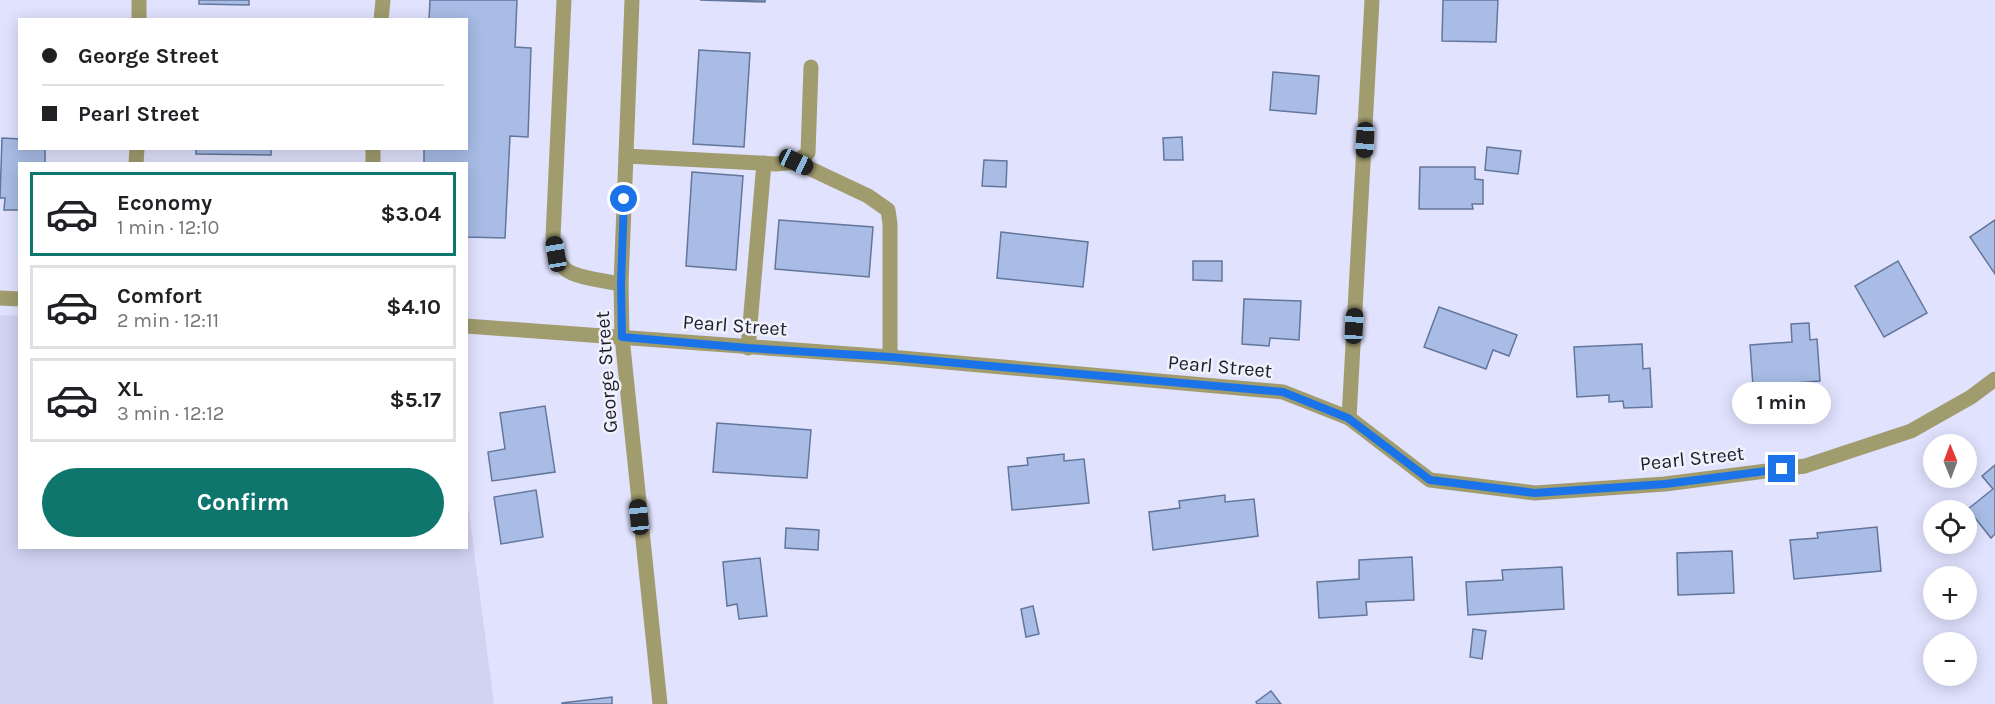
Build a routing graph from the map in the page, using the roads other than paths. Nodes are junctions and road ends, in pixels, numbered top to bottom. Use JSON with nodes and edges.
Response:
{"nodes":[{"id":1,"x":139,"y":0,"type":"edge"},
{"id":2,"x":383,"y":0,"type":"edge"},
{"id":3,"x":564,"y":0,"type":"edge"},
{"id":4,"x":632,"y":0,"type":"edge"},
{"id":5,"x":1372,"y":0,"type":"edge"},
{"id":6,"x":139,"y":18,"type":"edge"},
{"id":7,"x":381,"y":18,"type":"edge"},
{"id":8,"x":811,"y":67,"type":"dead end"},
{"id":9,"x":626,"y":156,"type":"junction"},
{"id":10,"x":796,"y":162,"type":"junction"},
{"id":11,"x":764,"y":163,"type":"junction"},
{"id":12,"x":621,"y":284,"type":"junction"},
{"id":13,"x":0,"y":298,"type":"edge"},
{"id":14,"x":18,"y":299,"type":"edge"},
{"id":15,"x":468,"y":326,"type":"edge"},
{"id":16,"x":622,"y":337,"type":"junction"},
{"id":17,"x":748,"y":348,"type":"junction"},
{"id":18,"x":890,"y":357,"type":"junction"},
{"id":19,"x":1995,"y":379,"type":"edge"},
{"id":20,"x":1348,"y":418,"type":"junction"},
{"id":21,"x":660,"y":704,"type":"edge"}],
"edges":[{"from":1,"to":6,"type":"street"},
{"from":2,"to":7,"type":"street"},
{"from":3,"to":12,"type":"street"},
{"from":4,"to":9,"type":"street","name":"George Street"},
{"from":5,"to":20,"type":"street"},
{"from":8,"to":10,"type":"street"},
{"from":9,"to":11,"type":"street"},
{"from":9,"to":12,"type":"street","name":"George Street"},
{"from":10,"to":11,"type":"street"},
{"from":10,"to":18,"type":"street"},
{"from":11,"to":17,"type":"street"},
{"from":12,"to":16,"type":"street","name":"George Street"},
{"from":13,"to":14,"type":"street"},
{"from":15,"to":16,"type":"street","name":"Pearl Street"},
{"from":16,"to":17,"type":"street","name":"Pearl Street"},
{"from":16,"to":21,"type":"street","name":"George Street"},
{"from":17,"to":18,"type":"street","name":"Pearl Street"},
{"from":18,"to":20,"type":"street","name":"Pearl Street"},
{"from":19,"to":20,"type":"street","name":"Pearl Street"}]}
